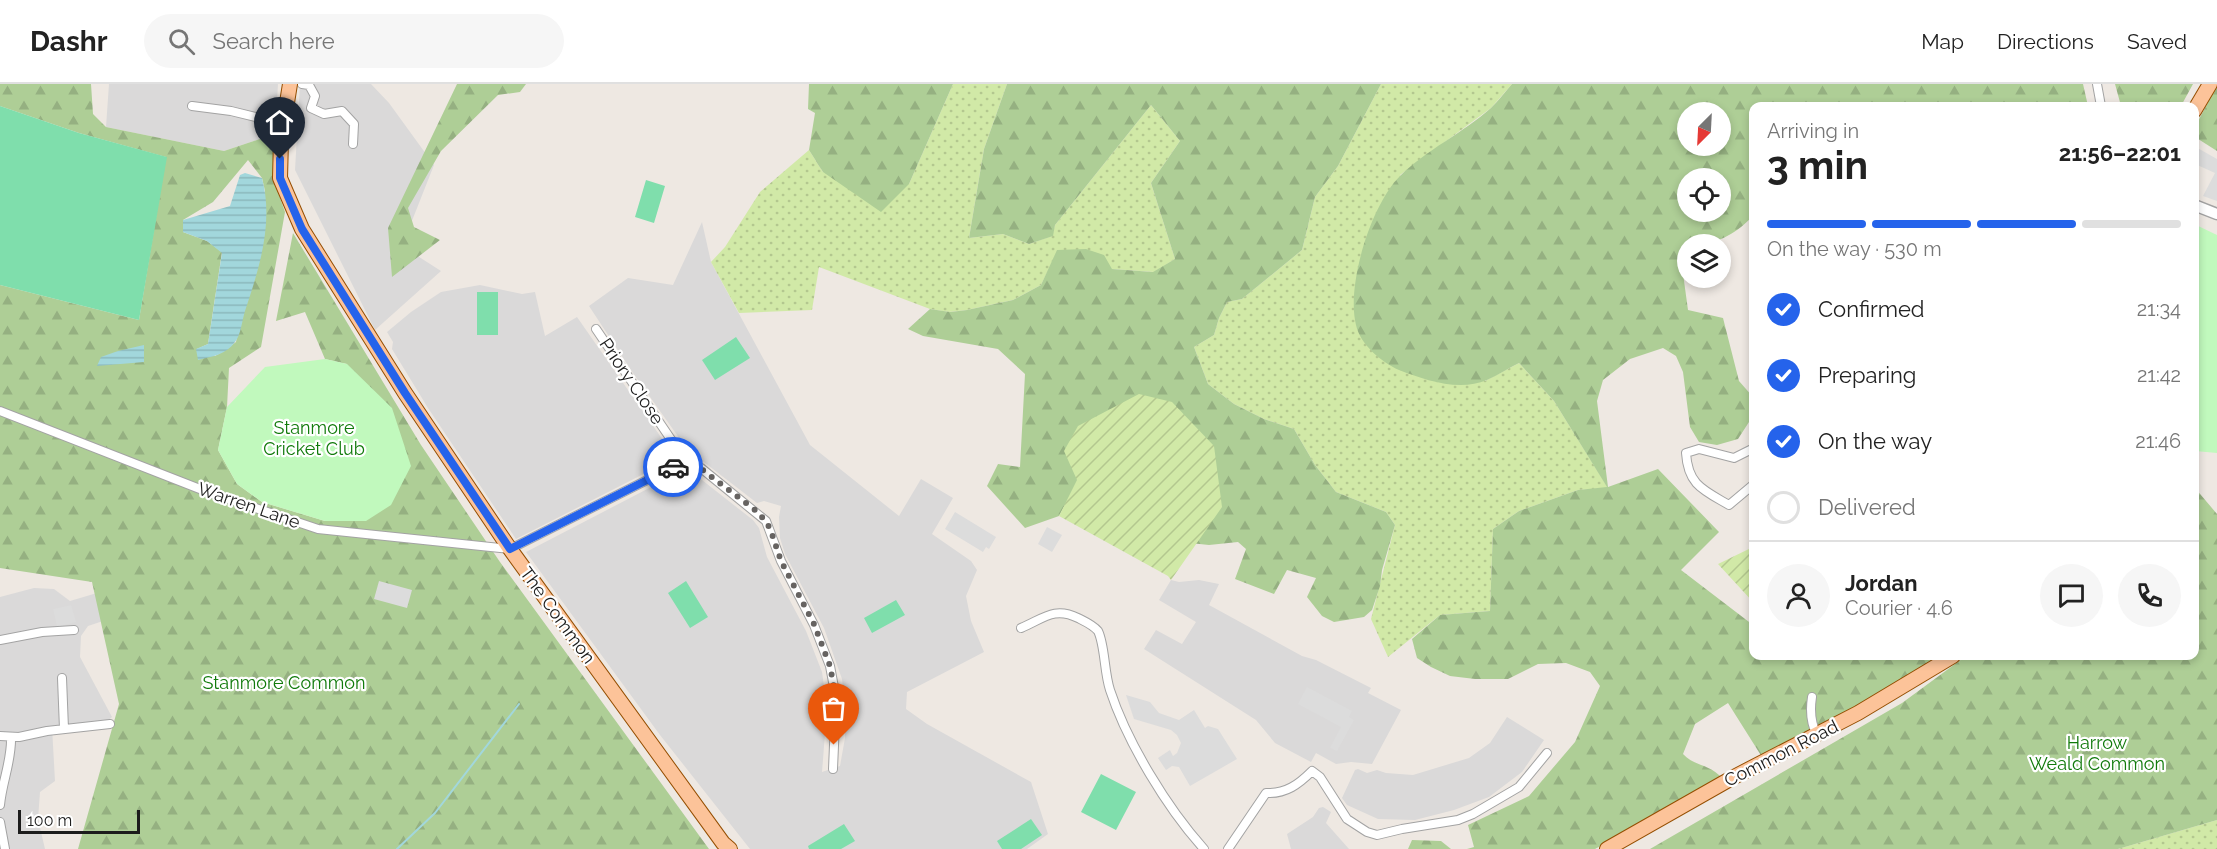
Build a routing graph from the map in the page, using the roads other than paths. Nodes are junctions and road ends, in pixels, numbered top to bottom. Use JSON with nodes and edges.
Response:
{"nodes":[{"id":1,"x":290,"y":84,"type":"edge"},
{"id":2,"x":303,"y":84,"type":"edge"},
{"id":3,"x":2097,"y":84,"type":"edge"},
{"id":4,"x":2210,"y":84,"type":"edge"},
{"id":5,"x":2100,"y":102,"type":"edge"},
{"id":6,"x":2199,"y":103,"type":"edge"},
{"id":7,"x":192,"y":106,"type":"dead end"},
{"id":8,"x":284,"y":124,"type":"junction"},
{"id":9,"x":354,"y":144,"type":"dead end"},
{"id":10,"x":2199,"y":207,"type":"edge"},
{"id":11,"x":2217,"y":214,"type":"edge"},
{"id":12,"x":596,"y":329,"type":"dead end"},
{"id":13,"x":0,"y":411,"type":"edge"},
{"id":14,"x":1749,"y":450,"type":"edge"},
{"id":15,"x":687,"y":463,"type":"junction"},
{"id":16,"x":1749,"y":488,"type":"edge"},
{"id":17,"x":510,"y":549,"type":"junction"},
{"id":18,"x":1021,"y":628,"type":"dead end"},
{"id":19,"x":74,"y":630,"type":"dead end"},
{"id":20,"x":0,"y":640,"type":"edge"},
{"id":21,"x":1944,"y":660,"type":"edge"},
{"id":22,"x":62,"y":678,"type":"dead end"},
{"id":23,"x":1812,"y":697,"type":"dead end"},
{"id":24,"x":110,"y":724,"type":"dead end"},
{"id":25,"x":64,"y":729,"type":"junction"},
{"id":26,"x":1817,"y":735,"type":"junction"},
{"id":27,"x":0,"y":736,"type":"edge"},
{"id":28,"x":11,"y":737,"type":"junction"},
{"id":29,"x":1547,"y":753,"type":"dead end"},
{"id":30,"x":833,"y":769,"type":"dead end"},
{"id":31,"x":0,"y":805,"type":"edge"},
{"id":32,"x":0,"y":822,"type":"edge"},
{"id":33,"x":5,"y":849,"type":"edge"},
{"id":34,"x":730,"y":849,"type":"edge"},
{"id":35,"x":1204,"y":849,"type":"edge"},
{"id":36,"x":1228,"y":849,"type":"edge"},
{"id":37,"x":1607,"y":849,"type":"edge"}],
"edges":[{"from":1,"to":8,"type":"main road","name":"The Common"},
{"from":2,"to":9,"type":"street"},
{"from":3,"to":5,"type":"street"},
{"from":4,"to":6,"type":"main road"},
{"from":7,"to":8,"type":"street"},
{"from":8,"to":17,"type":"main road","name":"The Common"},
{"from":10,"to":11,"type":"street"},
{"from":12,"to":15,"type":"street","name":"Priory Close"},
{"from":13,"to":17,"type":"street","name":"Warren Lane"},
{"from":14,"to":16,"type":"street"},
{"from":15,"to":17,"type":"street"},
{"from":15,"to":30,"type":"street"},
{"from":17,"to":34,"type":"main road","name":"The Common"},
{"from":18,"to":35,"type":"street"},
{"from":19,"to":20,"type":"street"},
{"from":21,"to":26,"type":"main road","name":"Common Road"},
{"from":22,"to":25,"type":"street"},
{"from":23,"to":26,"type":"street"},
{"from":24,"to":25,"type":"street"},
{"from":25,"to":28,"type":"street"},
{"from":26,"to":37,"type":"main road","name":"Common Road"},
{"from":27,"to":28,"type":"street"},
{"from":28,"to":31,"type":"street"},
{"from":29,"to":36,"type":"street"},
{"from":32,"to":33,"type":"street"}]}
